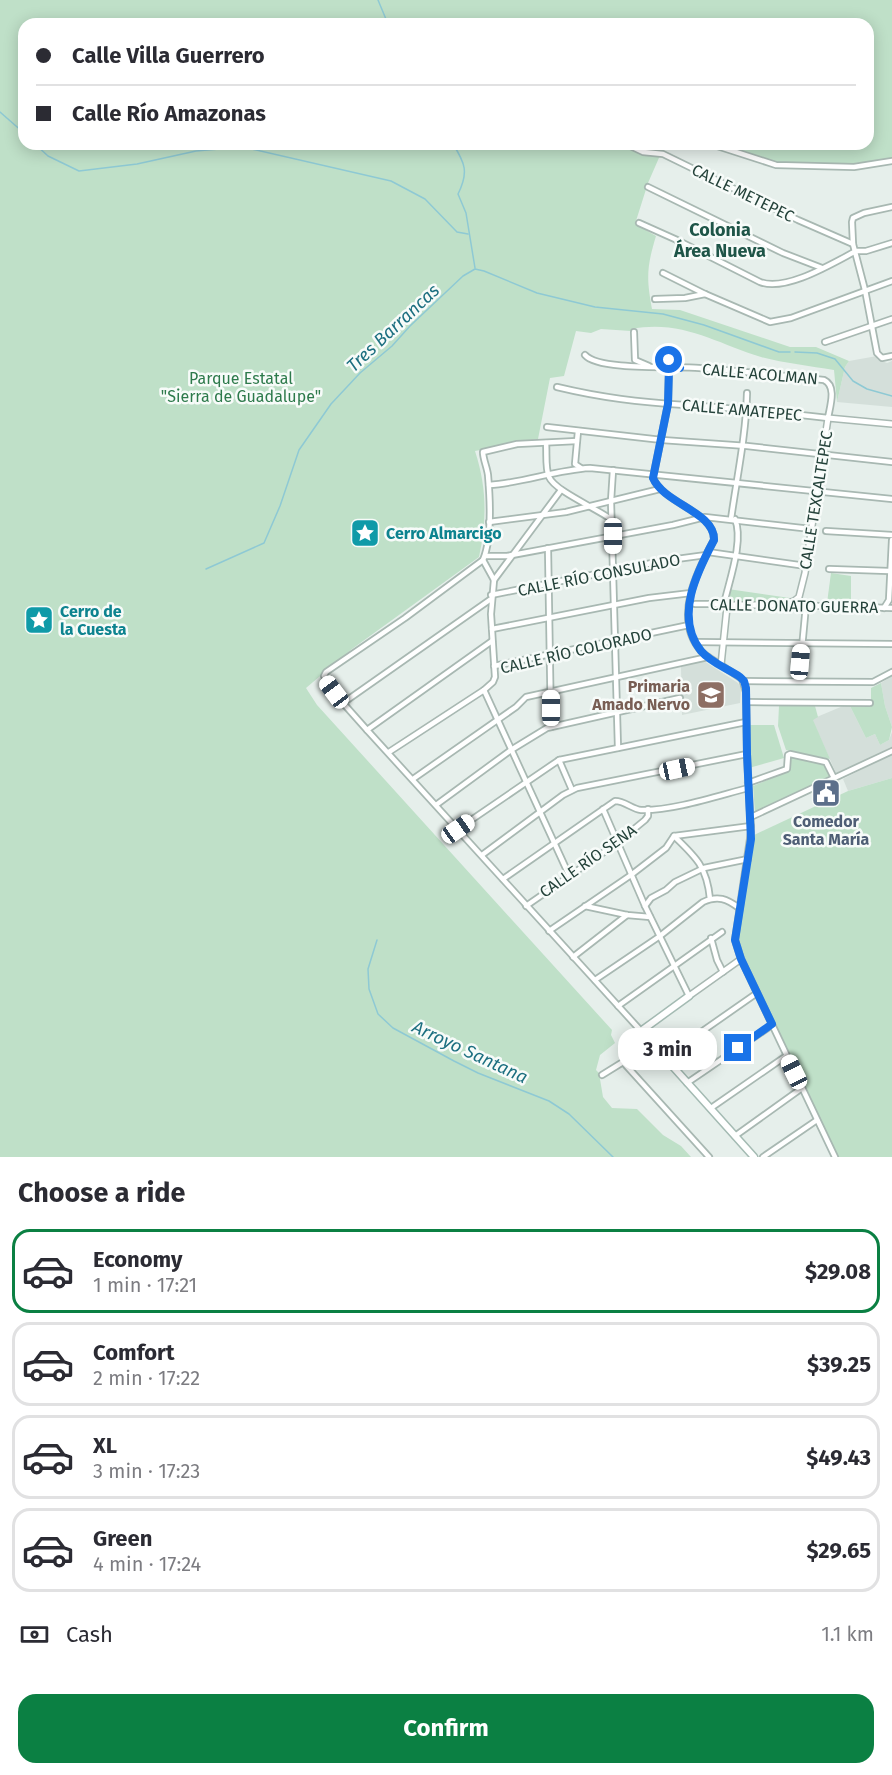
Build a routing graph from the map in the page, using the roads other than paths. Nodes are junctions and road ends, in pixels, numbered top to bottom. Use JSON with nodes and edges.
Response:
{"nodes":[{"id":1,"x":639,"y":150,"type":"edge"},
{"id":2,"x":730,"y":150,"type":"edge"},
{"id":3,"x":892,"y":161,"type":"edge"},
{"id":4,"x":648,"y":187,"type":"dead end"},
{"id":5,"x":892,"y":207,"type":"edge"},
{"id":6,"x":639,"y":223,"type":"dead end"},
{"id":7,"x":892,"y":243,"type":"edge"},
{"id":8,"x":853,"y":244,"type":"junction"},
{"id":9,"x":856,"y":251,"type":"junction"},
{"id":10,"x":823,"y":268,"type":"junction"},
{"id":11,"x":663,"y":273,"type":"dead end"},
{"id":12,"x":892,"y":281,"type":"edge"},
{"id":13,"x":865,"y":290,"type":"junction"},
{"id":14,"x":705,"y":294,"type":"junction"},
{"id":15,"x":655,"y":299,"type":"dead end"},
{"id":16,"x":892,"y":319,"type":"edge"},
{"id":17,"x":871,"y":326,"type":"junction"},
{"id":18,"x":634,"y":332,"type":"dead end"},
{"id":19,"x":825,"y":342,"type":"dead end"},
{"id":20,"x":670,"y":348,"type":"dead end"},
{"id":21,"x":585,"y":355,"type":"dead end"},
{"id":22,"x":892,"y":356,"type":"edge"},
{"id":23,"x":651,"y":367,"type":"junction"},
{"id":24,"x":669,"y":368,"type":"junction"},
{"id":25,"x":680,"y":368,"type":"junction"},
{"id":26,"x":829,"y":382,"type":"joint"},
{"id":27,"x":557,"y":387,"type":"dead end"},
{"id":28,"x":747,"y":393,"type":"dead end"},
{"id":29,"x":668,"y":404,"type":"junction"},
{"id":30,"x":747,"y":410,"type":"junction"},
{"id":31,"x":828,"y":418,"type":"junction"},
{"id":32,"x":892,"y":424,"type":"edge"},
{"id":33,"x":548,"y":427,"type":"dead end"},
{"id":34,"x":578,"y":430,"type":"junction"},
{"id":35,"x":662,"y":440,"type":"junction"},
{"id":36,"x":577,"y":441,"type":"junction"},
{"id":37,"x":546,"y":443,"type":"junction"},
{"id":38,"x":742,"y":447,"type":"junction"},
{"id":39,"x":821,"y":455,"type":"junction"},
{"id":40,"x":892,"y":462,"type":"edge"},
{"id":41,"x":584,"y":469,"type":"junction"},
{"id":42,"x":613,"y":470,"type":"junction"},
{"id":43,"x":548,"y":475,"type":"junction"},
{"id":44,"x":652,"y":475,"type":"junction"},
{"id":45,"x":736,"y":482,"type":"junction"},
{"id":46,"x":489,"y":485,"type":"junction"},
{"id":47,"x":561,"y":489,"type":"junction"},
{"id":48,"x":660,"y":489,"type":"junction"},
{"id":49,"x":817,"y":492,"type":"junction"},
{"id":50,"x":892,"y":499,"type":"edge"},
{"id":51,"x":612,"y":501,"type":"junction"},
{"id":52,"x":589,"y":505,"type":"junction"},
{"id":53,"x":543,"y":514,"type":"junction"},
{"id":54,"x":701,"y":518,"type":"junction"},
{"id":55,"x":733,"y":519,"type":"junction"},
{"id":56,"x":612,"y":520,"type":"junction"},
{"id":57,"x":489,"y":522,"type":"junction"},
{"id":58,"x":811,"y":529,"type":"junction"},
{"id":59,"x":826,"y":531,"type":"dead end"},
{"id":60,"x":892,"y":535,"type":"edge"},
{"id":61,"x":613,"y":536,"type":"junction"},
{"id":62,"x":892,"y":540,"type":"edge"},
{"id":63,"x":548,"y":548,"type":"junction"},
{"id":64,"x":707,"y":554,"type":"junction"},
{"id":65,"x":513,"y":555,"type":"junction"},
{"id":66,"x":735,"y":556,"type":"junction"},
{"id":67,"x":484,"y":558,"type":"junction"},
{"id":68,"x":806,"y":566,"type":"junction"},
{"id":69,"x":829,"y":569,"type":"dead end"},
{"id":70,"x":613,"y":571,"type":"junction"},
{"id":71,"x":891,"y":571,"type":"edge"},
{"id":72,"x":494,"y":580,"type":"junction"},
{"id":73,"x":549,"y":582,"type":"junction"},
{"id":74,"x":691,"y":593,"type":"junction"},
{"id":75,"x":491,"y":597,"type":"junction"},
{"id":76,"x":695,"y":604,"type":"dead end"},
{"id":77,"x":725,"y":605,"type":"junction"},
{"id":78,"x":779,"y":605,"type":"junction"},
{"id":79,"x":806,"y":605,"type":"junction"},
{"id":80,"x":614,"y":606,"type":"junction"},
{"id":81,"x":884,"y":608,"type":"junction"},
{"id":82,"x":892,"y":608,"type":"edge"},
{"id":83,"x":550,"y":619,"type":"junction"},
{"id":84,"x":689,"y":625,"type":"junction"},
{"id":85,"x":492,"y":629,"type":"junction"},
{"id":86,"x":492,"y":641,"type":"junction"},
{"id":87,"x":615,"y":642,"type":"junction"},
{"id":88,"x":696,"y":642,"type":"junction"},
{"id":89,"x":802,"y":643,"type":"junction"},
{"id":90,"x":722,"y":644,"type":"junction"},
{"id":91,"x":892,"y":644,"type":"edge"},
{"id":92,"x":551,"y":655,"type":"junction"},
{"id":93,"x":708,"y":657,"type":"junction"},
{"id":94,"x":721,"y":665,"type":"junction"},
{"id":95,"x":494,"y":666,"type":"junction"},
{"id":96,"x":892,"y":672,"type":"edge"},
{"id":97,"x":616,"y":677,"type":"junction"},
{"id":98,"x":742,"y":679,"type":"junction"},
{"id":99,"x":799,"y":680,"type":"junction"},
{"id":100,"x":484,"y":690,"type":"junction"},
{"id":101,"x":551,"y":690,"type":"junction"},
{"id":102,"x":680,"y":698,"type":"dead end"},
{"id":103,"x":746,"y":702,"type":"junction"},
{"id":104,"x":343,"y":703,"type":"junction"},
{"id":105,"x":870,"y":703,"type":"dead end"},
{"id":106,"x":616,"y":712,"type":"junction"},
{"id":107,"x":498,"y":719,"type":"junction"},
{"id":108,"x":746,"y":722,"type":"junction"},
{"id":109,"x":551,"y":726,"type":"junction"},
{"id":110,"x":367,"y":730,"type":"junction"},
{"id":111,"x":618,"y":748,"type":"junction"},
{"id":112,"x":511,"y":750,"type":"junction"},
{"id":113,"x":892,"y":751,"type":"edge"},
{"id":114,"x":389,"y":752,"type":"junction"},
{"id":115,"x":747,"y":754,"type":"junction"},
{"id":116,"x":559,"y":760,"type":"junction"},
{"id":117,"x":413,"y":778,"type":"junction"},
{"id":118,"x":834,"y":778,"type":"junction"},
{"id":119,"x":526,"y":781,"type":"junction"},
{"id":120,"x":748,"y":786,"type":"junction"},
{"id":121,"x":572,"y":790,"type":"junction"},
{"id":122,"x":436,"y":805,"type":"junction"},
{"id":123,"x":603,"y":809,"type":"junction"},
{"id":124,"x":648,"y":809,"type":"junction"},
{"id":125,"x":540,"y":813,"type":"junction"},
{"id":126,"x":751,"y":817,"type":"junction"},
{"id":127,"x":751,"y":826,"type":"junction"},
{"id":128,"x":458,"y":829,"type":"junction"},
{"id":129,"x":674,"y":836,"type":"junction"},
{"id":130,"x":617,"y":843,"type":"junction"},
{"id":131,"x":554,"y":844,"type":"junction"},
{"id":132,"x":482,"y":855,"type":"junction"},
{"id":133,"x":748,"y":859,"type":"junction"},
{"id":134,"x":704,"y":868,"type":"junction"},
{"id":135,"x":568,"y":875,"type":"junction"},
{"id":136,"x":631,"y":875,"type":"junction"},
{"id":137,"x":503,"y":879,"type":"junction"},
{"id":138,"x":710,"y":899,"type":"junction"},
{"id":139,"x":526,"y":906,"type":"junction"},
{"id":140,"x":585,"y":906,"type":"junction"},
{"id":141,"x":645,"y":906,"type":"junction"},
{"id":142,"x":740,"y":908,"type":"junction"},
{"id":143,"x":627,"y":915,"type":"junction"},
{"id":144,"x":650,"y":916,"type":"junction"},
{"id":145,"x":549,"y":931,"type":"junction"},
{"id":146,"x":722,"y":932,"type":"dead end"},
{"id":147,"x":660,"y":936,"type":"junction"},
{"id":148,"x":711,"y":938,"type":"junction"},
{"id":149,"x":573,"y":957,"type":"junction"},
{"id":150,"x":741,"y":959,"type":"junction"},
{"id":151,"x":674,"y":966,"type":"junction"},
{"id":152,"x":723,"y":972,"type":"junction"},
{"id":153,"x":595,"y":980,"type":"junction"},
{"id":154,"x":757,"y":993,"type":"junction"},
{"id":155,"x":689,"y":996,"type":"junction"},
{"id":156,"x":618,"y":1006,"type":"junction"},
{"id":157,"x":772,"y":1024,"type":"junction"},
{"id":158,"x":641,"y":1031,"type":"junction"},
{"id":159,"x":648,"y":1039,"type":"junction"},
{"id":160,"x":786,"y":1056,"type":"junction"},
{"id":161,"x":664,"y":1058,"type":"junction"},
{"id":162,"x":623,"y":1062,"type":"junction"},
{"id":163,"x":603,"y":1075,"type":"dead end"},
{"id":164,"x":687,"y":1083,"type":"junction"},
{"id":165,"x":802,"y":1088,"type":"junction"},
{"id":166,"x":711,"y":1108,"type":"junction"},
{"id":167,"x":817,"y":1120,"type":"junction"},
{"id":168,"x":735,"y":1136,"type":"junction"},
{"id":169,"x":834,"y":1155,"type":"edge"},
{"id":170,"x":709,"y":1157,"type":"edge"},
{"id":171,"x":754,"y":1157,"type":"edge"},
{"id":172,"x":763,"y":1157,"type":"edge"},
{"id":173,"x":825,"y":1157,"type":"edge"}],
"edges":[{"from":1,"to":8,"type":"street","name":"CALLE METEPEC"},
{"from":2,"to":3,"type":"street"},
{"from":4,"to":10,"type":"street"},
{"from":5,"to":8,"type":"street"},
{"from":6,"to":10,"type":"street"},
{"from":7,"to":9,"type":"street"},
{"from":8,"to":9,"type":"street"},
{"from":9,"to":10,"type":"street"},
{"from":9,"to":13,"type":"street"},
{"from":11,"to":14,"type":"street"},
{"from":12,"to":13,"type":"street"},
{"from":13,"to":14,"type":"street"},
{"from":13,"to":17,"type":"street"},
{"from":14,"to":15,"type":"street"},
{"from":16,"to":17,"type":"street"},
{"from":17,"to":19,"type":"street"},
{"from":17,"to":22,"type":"street"},
{"from":18,"to":23,"type":"street"},
{"from":20,"to":25,"type":"street"},
{"from":21,"to":23,"type":"street","name":"CALLE ACOLMAN"},
{"from":23,"to":24,"type":"street","name":"CALLE ACOLMAN"},
{"from":24,"to":25,"type":"street","name":"CALLE ACOLMAN"},
{"from":24,"to":29,"type":"street"},
{"from":25,"to":26,"type":"street","name":"CALLE ACOLMAN"},
{"from":26,"to":31,"type":"street","name":"CALLE TEXCALTEPEC"},
{"from":27,"to":29,"type":"street","name":"CALLE AMATEPEC"},
{"from":28,"to":30,"type":"street"},
{"from":29,"to":30,"type":"street","name":"CALLE AMATEPEC"},
{"from":29,"to":35,"type":"street"},
{"from":30,"to":31,"type":"street","name":"CALLE AMATEPEC"},
{"from":30,"to":38,"type":"street"},
{"from":31,"to":32,"type":"street","name":"CALLE AMATEPEC"},
{"from":31,"to":39,"type":"street","name":"CALLE TEXCALTEPEC"},
{"from":33,"to":34,"type":"street"},
{"from":34,"to":35,"type":"street"},
{"from":34,"to":36,"type":"street"},
{"from":35,"to":38,"type":"street"},
{"from":35,"to":44,"type":"street"},
{"from":36,"to":37,"type":"street"},
{"from":36,"to":41,"type":"street"},
{"from":37,"to":43,"type":"street"},
{"from":37,"to":46,"type":"street"},
{"from":38,"to":39,"type":"street"},
{"from":38,"to":45,"type":"street"},
{"from":39,"to":40,"type":"street"},
{"from":39,"to":49,"type":"street","name":"CALLE TEXCALTEPEC"},
{"from":41,"to":42,"type":"street"},
{"from":41,"to":43,"type":"street"},
{"from":42,"to":44,"type":"street"},
{"from":42,"to":51,"type":"street"},
{"from":43,"to":46,"type":"street"},
{"from":43,"to":47,"type":"street"},
{"from":44,"to":45,"type":"street"},
{"from":44,"to":48,"type":"street"},
{"from":45,"to":49,"type":"street"},
{"from":45,"to":55,"type":"street"},
{"from":46,"to":57,"type":"street"},
{"from":47,"to":52,"type":"street"},
{"from":47,"to":53,"type":"street"},
{"from":48,"to":51,"type":"street"},
{"from":48,"to":54,"type":"street"},
{"from":49,"to":50,"type":"street"},
{"from":49,"to":58,"type":"street","name":"CALLE TEXCALTEPEC"},
{"from":51,"to":52,"type":"street"},
{"from":51,"to":56,"type":"street"},
{"from":52,"to":53,"type":"street"},
{"from":52,"to":56,"type":"street"},
{"from":53,"to":57,"type":"street"},
{"from":53,"to":65,"type":"street"},
{"from":54,"to":55,"type":"street"},
{"from":54,"to":61,"type":"street"},
{"from":54,"to":64,"type":"street"},
{"from":55,"to":58,"type":"street"},
{"from":55,"to":66,"type":"street"},
{"from":56,"to":61,"type":"street"},
{"from":57,"to":67,"type":"street"},
{"from":58,"to":68,"type":"street","name":"CALLE TEXCALTEPEC"},
{"from":59,"to":60,"type":"street"},
{"from":61,"to":63,"type":"street"},
{"from":61,"to":70,"type":"street"},
{"from":62,"to":71,"type":"street"},
{"from":63,"to":65,"type":"street"},
{"from":63,"to":73,"type":"street"},
{"from":64,"to":66,"type":"street","name":"CALLE RÍO CONSULADO"},
{"from":64,"to":70,"type":"street","name":"CALLE RÍO CONSULADO"},
{"from":64,"to":74,"type":"street"},
{"from":65,"to":67,"type":"street"},
{"from":65,"to":72,"type":"street"},
{"from":66,"to":68,"type":"street","name":"CALLE RÍO CONSULADO"},
{"from":66,"to":77,"type":"street"},
{"from":67,"to":72,"type":"street"},
{"from":67,"to":104,"type":"street"},
{"from":68,"to":78,"type":"street","name":"CALLE TEXCALTEPEC"},
{"from":69,"to":71,"type":"street"},
{"from":70,"to":73,"type":"street","name":"CALLE RÍO CONSULADO"},
{"from":70,"to":80,"type":"street"},
{"from":71,"to":81,"type":"street"},
{"from":72,"to":75,"type":"street"},
{"from":73,"to":75,"type":"street","name":"CALLE RÍO CONSULADO"},
{"from":73,"to":83,"type":"street"},
{"from":74,"to":80,"type":"street"},
{"from":74,"to":84,"type":"street"},
{"from":75,"to":85,"type":"street"},
{"from":75,"to":104,"type":"street","name":"CALLE RÍO CONSULADO"},
{"from":76,"to":77,"type":"street","name":"CALLE DONATO GUERRA"},
{"from":77,"to":78,"type":"street","name":"CALLE DONATO GUERRA"},
{"from":77,"to":90,"type":"street"},
{"from":78,"to":79,"type":"street","name":"CALLE DONATO GUERRA"},
{"from":79,"to":81,"type":"street","name":"CALLE DONATO GUERRA"},
{"from":79,"to":89,"type":"street"},
{"from":80,"to":83,"type":"street"},
{"from":80,"to":87,"type":"street"},
{"from":81,"to":82,"type":"street","name":"CALLE DONATO GUERRA"},
{"from":83,"to":85,"type":"street"},
{"from":83,"to":92,"type":"street"},
{"from":84,"to":87,"type":"street","name":"CALLE RÍO COLORADO"},
{"from":84,"to":88,"type":"street"},
{"from":85,"to":86,"type":"street"},
{"from":86,"to":95,"type":"street"},
{"from":86,"to":110,"type":"street"},
{"from":87,"to":92,"type":"street","name":"CALLE RÍO COLORADO"},
{"from":87,"to":97,"type":"street"},
{"from":88,"to":90,"type":"street"},
{"from":88,"to":93,"type":"street"},
{"from":89,"to":90,"type":"street"},
{"from":89,"to":91,"type":"street"},
{"from":89,"to":99,"type":"street"},
{"from":90,"to":94,"type":"street"},
{"from":92,"to":95,"type":"street","name":"CALLE RÍO COLORADO"},
{"from":92,"to":101,"type":"street"},
{"from":93,"to":94,"type":"street"},
{"from":93,"to":97,"type":"street"},
{"from":94,"to":98,"type":"street"},
{"from":95,"to":100,"type":"street","name":"CALLE RÍO COLORADO"},
{"from":96,"to":99,"type":"street"},
{"from":97,"to":101,"type":"street"},
{"from":97,"to":106,"type":"street"},
{"from":98,"to":99,"type":"street"},
{"from":98,"to":103,"type":"street"},
{"from":100,"to":107,"type":"street"},
{"from":100,"to":114,"type":"street","name":"CALLE RÍO COLORADO"},
{"from":101,"to":107,"type":"street"},
{"from":101,"to":109,"type":"street"},
{"from":102,"to":106,"type":"street"},
{"from":103,"to":105,"type":"street"},
{"from":103,"to":108,"type":"street"},
{"from":104,"to":110,"type":"street"},
{"from":106,"to":109,"type":"street"},
{"from":106,"to":111,"type":"street"},
{"from":107,"to":112,"type":"street"},
{"from":107,"to":117,"type":"street"},
{"from":108,"to":111,"type":"street"},
{"from":108,"to":115,"type":"street"},
{"from":109,"to":112,"type":"street"},
{"from":110,"to":114,"type":"street"},
{"from":111,"to":116,"type":"street"},
{"from":112,"to":119,"type":"street"},
{"from":112,"to":122,"type":"street"},
{"from":113,"to":118,"type":"street"},
{"from":114,"to":117,"type":"street"},
{"from":115,"to":120,"type":"street"},
{"from":115,"to":121,"type":"street"},
{"from":116,"to":119,"type":"street"},
{"from":116,"to":121,"type":"street"},
{"from":117,"to":122,"type":"street"},
{"from":118,"to":120,"type":"street","name":"CALLE RÍO SENA"},
{"from":118,"to":126,"type":"street"},
{"from":119,"to":125,"type":"street"},
{"from":119,"to":128,"type":"street"},
{"from":120,"to":124,"type":"street","name":"CALLE RÍO SENA"},
{"from":120,"to":126,"type":"street"},
{"from":121,"to":125,"type":"street"},
{"from":122,"to":128,"type":"street"},
{"from":123,"to":124,"type":"street"},
{"from":123,"to":130,"type":"street"},
{"from":123,"to":131,"type":"street"},
{"from":124,"to":130,"type":"street","name":"CALLE RÍO SENA"},
{"from":125,"to":131,"type":"street"},
{"from":125,"to":132,"type":"street"},
{"from":126,"to":127,"type":"street"},
{"from":127,"to":129,"type":"street"},
{"from":127,"to":133,"type":"street"},
{"from":128,"to":132,"type":"street"},
{"from":129,"to":134,"type":"street"},
{"from":129,"to":136,"type":"street"},
{"from":130,"to":135,"type":"street","name":"CALLE RÍO SENA"},
{"from":130,"to":136,"type":"street"},
{"from":131,"to":135,"type":"street"},
{"from":131,"to":137,"type":"street"},
{"from":132,"to":137,"type":"street"},
{"from":133,"to":134,"type":"street"},
{"from":133,"to":142,"type":"street"},
{"from":134,"to":138,"type":"street"},
{"from":134,"to":141,"type":"street"},
{"from":135,"to":139,"type":"street","name":"CALLE RÍO SENA"},
{"from":136,"to":140,"type":"street"},
{"from":136,"to":141,"type":"street"},
{"from":137,"to":139,"type":"street"},
{"from":138,"to":142,"type":"street"},
{"from":138,"to":147,"type":"street"},
{"from":139,"to":145,"type":"street"},
{"from":140,"to":143,"type":"street"},
{"from":140,"to":145,"type":"street"},
{"from":141,"to":144,"type":"street"},
{"from":142,"to":150,"type":"street"},
{"from":143,"to":144,"type":"street"},
{"from":143,"to":149,"type":"street"},
{"from":144,"to":147,"type":"street"},
{"from":145,"to":149,"type":"street"},
{"from":146,"to":148,"type":"street"},
{"from":147,"to":151,"type":"street"},
{"from":147,"to":153,"type":"street"},
{"from":148,"to":151,"type":"street"},
{"from":148,"to":152,"type":"street"},
{"from":149,"to":153,"type":"street"},
{"from":150,"to":152,"type":"street"},
{"from":150,"to":154,"type":"street"},
{"from":151,"to":155,"type":"street"},
{"from":151,"to":156,"type":"street"},
{"from":152,"to":155,"type":"street"},
{"from":153,"to":156,"type":"street"},
{"from":154,"to":157,"type":"street"},
{"from":154,"to":161,"type":"street"},
{"from":155,"to":158,"type":"main road"},
{"from":156,"to":158,"type":"street"},
{"from":157,"to":160,"type":"street"},
{"from":157,"to":164,"type":"street"},
{"from":158,"to":159,"type":"main road"},
{"from":159,"to":161,"type":"main road"},
{"from":159,"to":162,"type":"street"},
{"from":160,"to":165,"type":"street"},
{"from":160,"to":166,"type":"street"},
{"from":161,"to":164,"type":"main road"},
{"from":162,"to":163,"type":"street"},
{"from":162,"to":170,"type":"street"},
{"from":164,"to":166,"type":"main road"},
{"from":165,"to":167,"type":"street"},
{"from":165,"to":168,"type":"street"},
{"from":166,"to":168,"type":"main road"},
{"from":167,"to":169,"type":"street"},
{"from":167,"to":172,"type":"street"},
{"from":168,"to":171,"type":"main road"},
{"from":169,"to":173,"type":"street"}]}
